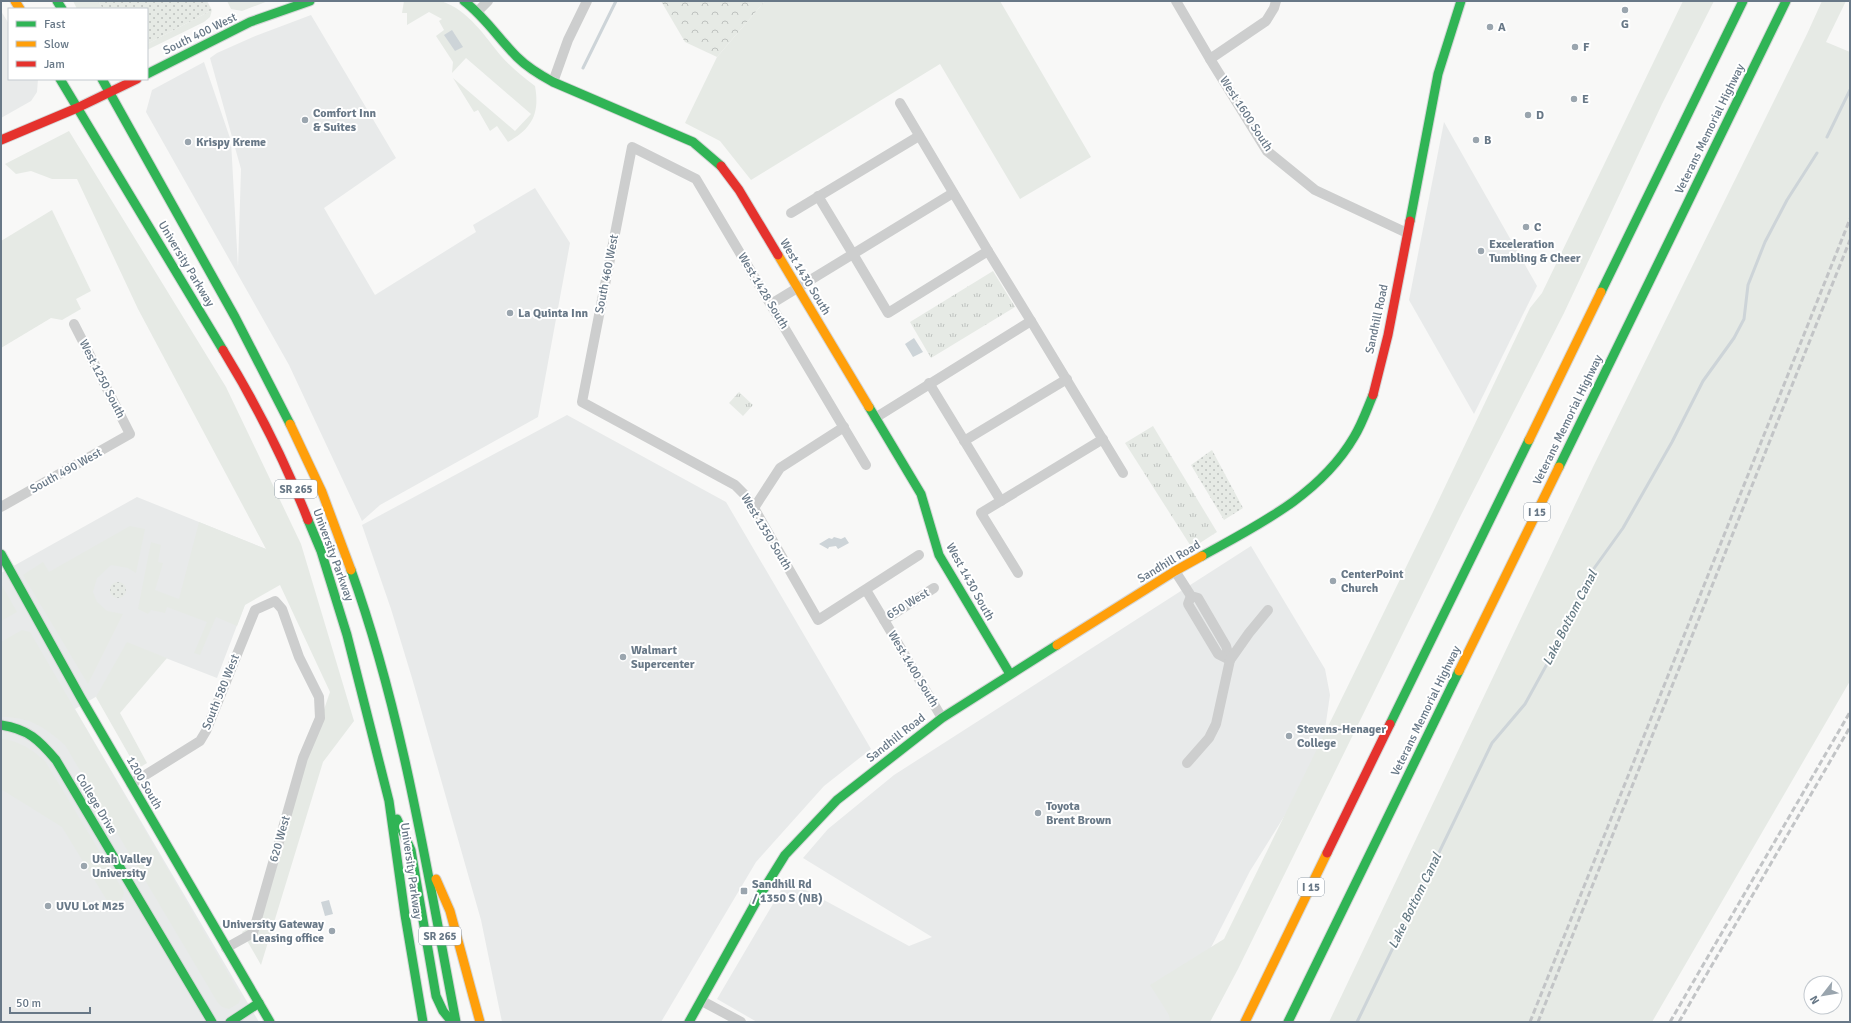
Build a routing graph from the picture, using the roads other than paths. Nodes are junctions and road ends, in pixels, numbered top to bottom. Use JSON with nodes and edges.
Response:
{"nodes":[{"id":1,"x":310,"y":1,"type":"edge"},
{"id":2,"x":464,"y":1,"type":"edge"},
{"id":3,"x":488,"y":1,"type":"edge"},
{"id":4,"x":587,"y":1,"type":"edge"},
{"id":5,"x":1176,"y":1,"type":"edge"},
{"id":6,"x":1276,"y":1,"type":"edge"},
{"id":7,"x":1461,"y":1,"type":"edge"},
{"id":8,"x":1743,"y":1,"type":"edge"},
{"id":9,"x":1786,"y":1,"type":"edge"},
{"id":10,"x":477,"y":12,"type":"junction"},
{"id":11,"x":1210,"y":59,"type":"junction"},
{"id":12,"x":148,"y":73,"type":"edge"},
{"id":13,"x":61,"y":80,"type":"edge"},
{"id":14,"x":103,"y":80,"type":"edge"},
{"id":15,"x":135,"y":80,"type":"edge"},
{"id":16,"x":553,"y":82,"type":"junction"},
{"id":17,"x":109,"y":92,"type":"junction"},
{"id":18,"x":900,"y":103,"type":"dead end"},
{"id":19,"x":77,"y":108,"type":"junction"},
{"id":20,"x":919,"y":136,"type":"junction"},
{"id":21,"x":1,"y":140,"type":"edge"},
{"id":22,"x":632,"y":147,"type":"joint"},
{"id":23,"x":953,"y":193,"type":"junction"},
{"id":24,"x":818,"y":196,"type":"junction"},
{"id":25,"x":791,"y":213,"type":"dead end"},
{"id":26,"x":1407,"y":233,"type":"junction"},
{"id":27,"x":988,"y":251,"type":"junction"},
{"id":28,"x":853,"y":254,"type":"junction"},
{"id":29,"x":798,"y":287,"type":"junction"},
{"id":30,"x":771,"y":304,"type":"junction"},
{"id":31,"x":1031,"y":321,"type":"junction"},
{"id":32,"x":74,"y":324,"type":"dead end"},
{"id":33,"x":1067,"y":379,"type":"junction"},
{"id":34,"x":929,"y":383,"type":"junction"},
{"id":35,"x":582,"y":402,"type":"joint"},
{"id":36,"x":875,"y":418,"type":"junction"},
{"id":37,"x":844,"y":427,"type":"junction"},
{"id":38,"x":130,"y":434,"type":"joint"},
{"id":39,"x":1103,"y":439,"type":"junction"},
{"id":40,"x":964,"y":441,"type":"junction"},
{"id":41,"x":866,"y":465,"type":"dead end"},
{"id":42,"x":1124,"y":472,"type":"dead end"},
{"id":43,"x":1001,"y":501,"type":"junction"},
{"id":44,"x":1,"y":507,"type":"edge"},
{"id":45,"x":754,"y":508,"type":"junction"},
{"id":46,"x":1,"y":554,"type":"edge"},
{"id":47,"x":919,"y":555,"type":"dead end"},
{"id":48,"x":1175,"y":571,"type":"junction"},
{"id":49,"x":1018,"y":572,"type":"dead end"},
{"id":50,"x":934,"y":588,"type":"dead end"},
{"id":51,"x":866,"y":590,"type":"junction"},
{"id":52,"x":1268,"y":610,"type":"dead end"},
{"id":53,"x":884,"y":620,"type":"junction"},
{"id":54,"x":1230,"y":660,"type":"junction"},
{"id":55,"x":1010,"y":674,"type":"junction"},
{"id":56,"x":320,"y":718,"type":"joint"},
{"id":57,"x":942,"y":718,"type":"junction"},
{"id":58,"x":1,"y":725,"type":"edge"},
{"id":59,"x":1187,"y":763,"type":"dead end"},
{"id":60,"x":131,"y":784,"type":"junction"},
{"id":61,"x":389,"y":801,"type":"junction"},
{"id":62,"x":424,"y":850,"type":"junction"},
{"id":63,"x":226,"y":948,"type":"junction"},
{"id":64,"x":702,"y":1001,"type":"junction"},
{"id":65,"x":259,"y":1004,"type":"junction"},
{"id":66,"x":212,"y":1022,"type":"edge"},
{"id":67,"x":230,"y":1022,"type":"edge"},
{"id":68,"x":270,"y":1022,"type":"edge"},
{"id":69,"x":423,"y":1022,"type":"edge"},
{"id":70,"x":452,"y":1022,"type":"edge"},
{"id":71,"x":456,"y":1022,"type":"edge"},
{"id":72,"x":480,"y":1022,"type":"edge"},
{"id":73,"x":689,"y":1022,"type":"edge"},
{"id":74,"x":741,"y":1022,"type":"edge"},
{"id":75,"x":1245,"y":1022,"type":"edge"},
{"id":76,"x":1288,"y":1022,"type":"edge"}],
"edges":[{"from":1,"to":12,"type":"main road","name":"South 400 West"},
{"from":2,"to":10,"type":"main road","name":"West 1430 South"},
{"from":3,"to":10,"type":"street"},
{"from":4,"to":16,"type":"street"},
{"from":5,"to":11,"type":"street","name":"West 1600 South"},
{"from":6,"to":11,"type":"street"},
{"from":7,"to":26,"type":"main road","name":"Sandhill Road"},
{"from":8,"to":75,"type":"main road","number":"I 15"},
{"from":9,"to":76,"type":"main road","name":"Veterans Memorial Highway","number":"I 15"},
{"from":10,"to":16,"type":"main road","name":"West 1430 South"},
{"from":11,"to":26,"type":"street","name":"West 1600 South"},
{"from":13,"to":19,"type":"main road","name":"University Parkway","number":"SR 265"},
{"from":14,"to":17,"type":"main road","name":"University Parkway","number":"SR 265"},
{"from":15,"to":17,"type":"main road"},
{"from":16,"to":29,"type":"main road","name":"West 1430 South"},
{"from":17,"to":19,"type":"main road"},
{"from":17,"to":62,"type":"main road","name":"University Parkway","number":"SR 265"},
{"from":18,"to":20,"type":"street"},
{"from":19,"to":21,"type":"main road"},
{"from":19,"to":61,"type":"main road","name":"University Parkway","number":"SR 265"},
{"from":20,"to":23,"type":"street"},
{"from":20,"to":24,"type":"street"},
{"from":22,"to":30,"type":"street","name":"West 1428 South"},
{"from":22,"to":35,"type":"street","name":"South 460 West"},
{"from":23,"to":27,"type":"street"},
{"from":23,"to":28,"type":"street"},
{"from":24,"to":25,"type":"street"},
{"from":24,"to":28,"type":"street"},
{"from":26,"to":48,"type":"main road","name":"Sandhill Road"},
{"from":27,"to":28,"type":"street"},
{"from":27,"to":31,"type":"street"},
{"from":28,"to":29,"type":"street"},
{"from":29,"to":30,"type":"street"},
{"from":29,"to":36,"type":"main road","name":"West 1430 South"},
{"from":30,"to":37,"type":"street","name":"West 1428 South"},
{"from":31,"to":33,"type":"street"},
{"from":31,"to":34,"type":"street"},
{"from":32,"to":38,"type":"street","name":"West 1250 South"},
{"from":33,"to":39,"type":"street"},
{"from":33,"to":40,"type":"street"},
{"from":34,"to":36,"type":"street"},
{"from":34,"to":40,"type":"street"},
{"from":35,"to":45,"type":"street","name":"West 1350 South"},
{"from":36,"to":55,"type":"main road","name":"West 1430 South"},
{"from":37,"to":41,"type":"street","name":"West 1428 South"},
{"from":37,"to":45,"type":"street"},
{"from":38,"to":44,"type":"street","name":"South 490 West"},
{"from":39,"to":42,"type":"street"},
{"from":39,"to":43,"type":"street"},
{"from":40,"to":43,"type":"street"},
{"from":43,"to":49,"type":"street"},
{"from":45,"to":51,"type":"street","name":"West 1350 South"},
{"from":46,"to":60,"type":"main road","name":"1200 South"},
{"from":47,"to":51,"type":"street"},
{"from":48,"to":54,"type":"street"},
{"from":48,"to":55,"type":"main road","name":"Sandhill Road"},
{"from":50,"to":53,"type":"street","name":"650 West"},
{"from":51,"to":53,"type":"street","name":"650 West"},
{"from":52,"to":54,"type":"street"},
{"from":53,"to":57,"type":"street","name":"West 1400 South"},
{"from":54,"to":59,"type":"street"},
{"from":55,"to":57,"type":"main road","name":"Sandhill Road"},
{"from":56,"to":60,"type":"street","name":"South 580 West"},
{"from":56,"to":63,"type":"street","name":"620 West"},
{"from":57,"to":64,"type":"main road","name":"Sandhill Road"},
{"from":58,"to":66,"type":"main road","name":"College Drive"},
{"from":60,"to":63,"type":"main road","name":"1200 South"},
{"from":61,"to":69,"type":"main road","name":"University Parkway","number":"SR 265"},
{"from":61,"to":70,"type":"main road"},
{"from":62,"to":71,"type":"main road","name":"University Parkway","number":"SR 265"},
{"from":62,"to":72,"type":"main road"},
{"from":63,"to":65,"type":"main road","name":"1200 South"},
{"from":64,"to":73,"type":"main road","name":"Sandhill Road"},
{"from":64,"to":74,"type":"street"},
{"from":65,"to":67,"type":"main road"},
{"from":65,"to":68,"type":"main road","name":"1200 South"}]}
